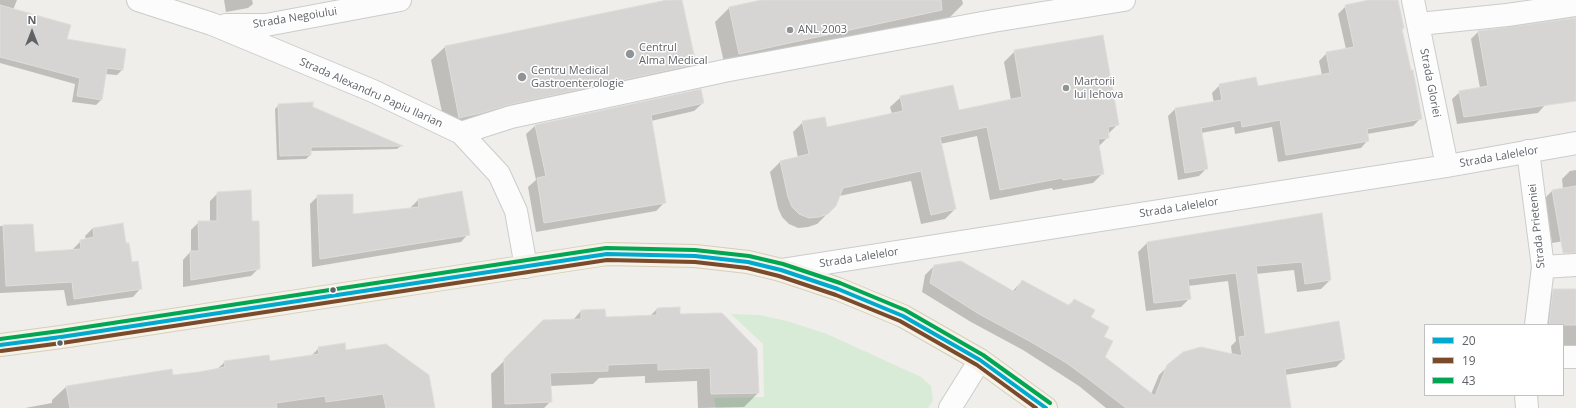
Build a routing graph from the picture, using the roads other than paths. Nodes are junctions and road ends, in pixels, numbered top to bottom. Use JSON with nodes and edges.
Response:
{"nodes":[{"id":1,"x":138,"y":0,"type":"edge"},
{"id":2,"x":400,"y":0,"type":"edge"},
{"id":3,"x":1124,"y":0,"type":"edge"},
{"id":4,"x":1413,"y":0,"type":"edge"},
{"id":5,"x":1576,"y":5,"type":"edge"},
{"id":6,"x":212,"y":24,"type":"junction"},
{"id":7,"x":1419,"y":24,"type":"junction"},
{"id":8,"x":461,"y":133,"type":"junction"},
{"id":9,"x":1576,"y":143,"type":"edge"},
{"id":10,"x":1528,"y":151,"type":"junction"},
{"id":11,"x":1447,"y":166,"type":"junction"},
{"id":12,"x":1576,"y":265,"type":"edge"},
{"id":13,"x":526,"y":267,"type":"junction"},
{"id":14,"x":1543,"y":267,"type":"junction"},
{"id":15,"x":782,"y":270,"type":"junction"},
{"id":16,"x":1536,"y":324,"type":"edge"},
{"id":17,"x":0,"y":345,"type":"edge"},
{"id":18,"x":1564,"y":357,"type":"edge"},
{"id":19,"x":1576,"y":357,"type":"edge"},
{"id":20,"x":980,"y":360,"type":"junction"},
{"id":21,"x":1526,"y":396,"type":"edge"},
{"id":22,"x":950,"y":408,"type":"edge"},
{"id":23,"x":1046,"y":408,"type":"edge"},
{"id":24,"x":1527,"y":408,"type":"edge"}],
"edges":[{"from":1,"to":6,"type":"street","name":"Strada Alexandru Papiu Ilarian"},
{"from":2,"to":6,"type":"street","name":"Strada Negoiului"},
{"from":3,"to":8,"type":"street"},
{"from":4,"to":7,"type":"street","name":"Strada Gloriei"},
{"from":5,"to":7,"type":"street"},
{"from":6,"to":8,"type":"street","name":"Strada Alexandru Papiu Ilarian"},
{"from":7,"to":11,"type":"street","name":"Strada Gloriei"},
{"from":8,"to":13,"type":"street","name":"Strada Alexandru Papiu Ilarian"},
{"from":9,"to":10,"type":"street","name":"Strada Lalelelor"},
{"from":10,"to":11,"type":"street","name":"Strada Lalelelor"},
{"from":10,"to":14,"type":"street","name":"Strada Prieteniei"},
{"from":11,"to":15,"type":"street","name":"Strada Lalelelor"},
{"from":12,"to":14,"type":"street"},
{"from":13,"to":15,"type":"main road"},
{"from":13,"to":17,"type":"main road"},
{"from":14,"to":16,"type":"street","name":"Strada Prieteniei"},
{"from":15,"to":20,"type":"main road"},
{"from":18,"to":19,"type":"street"},
{"from":20,"to":22,"type":"street"},
{"from":20,"to":23,"type":"main road"},
{"from":21,"to":24,"type":"street"}]}
